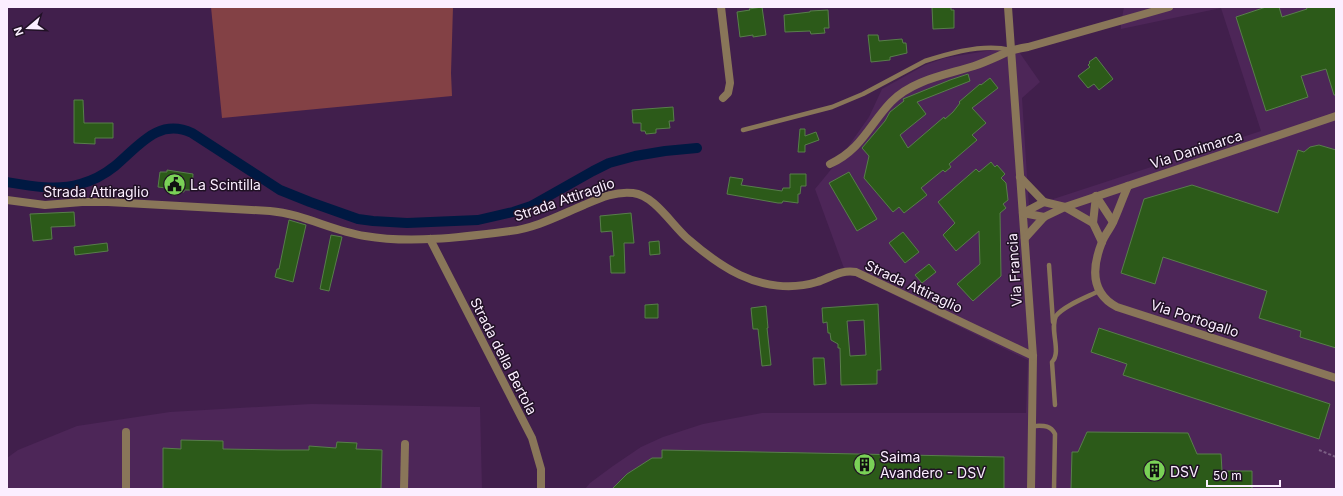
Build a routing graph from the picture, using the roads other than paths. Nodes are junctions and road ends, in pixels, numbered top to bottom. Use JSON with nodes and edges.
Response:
{"nodes":[{"id":1,"x":721,"y":7,"type":"edge"},
{"id":2,"x":1008,"y":7,"type":"edge"},
{"id":3,"x":1168,"y":7,"type":"edge"},
{"id":4,"x":1012,"y":50,"type":"junction"},
{"id":5,"x":723,"y":98,"type":"dead end"},
{"id":6,"x":1336,"y":116,"type":"edge"},
{"id":7,"x":744,"y":130,"type":"dead end"},
{"id":8,"x":830,"y":164,"type":"dead end"},
{"id":9,"x":1020,"y":177,"type":"junction"},
{"id":10,"x":1128,"y":186,"type":"junction"},
{"id":11,"x":1096,"y":196,"type":"junction"},
{"id":12,"x":7,"y":200,"type":"edge"},
{"id":13,"x":1044,"y":202,"type":"junction"},
{"id":14,"x":1065,"y":207,"type":"junction"},
{"id":15,"x":1023,"y":213,"type":"junction"},
{"id":16,"x":1044,"y":217,"type":"junction"},
{"id":17,"x":1113,"y":222,"type":"junction"},
{"id":18,"x":1093,"y":223,"type":"junction"},
{"id":19,"x":1025,"y":238,"type":"junction"},
{"id":20,"x":430,"y":239,"type":"junction"},
{"id":21,"x":1102,"y":242,"type":"junction"},
{"id":22,"x":1049,"y":265,"type":"dead end"},
{"id":23,"x":1099,"y":291,"type":"junction"},
{"id":24,"x":1053,"y":326,"type":"junction"},
{"id":25,"x":1033,"y":356,"type":"junction"},
{"id":26,"x":1336,"y":378,"type":"edge"},
{"id":27,"x":1054,"y":405,"type":"dead end"},
{"id":28,"x":1032,"y":426,"type":"junction"},
{"id":29,"x":126,"y":432,"type":"dead end"},
{"id":30,"x":405,"y":444,"type":"dead end"},
{"id":31,"x":126,"y":489,"type":"edge"},
{"id":32,"x":404,"y":489,"type":"edge"},
{"id":33,"x":541,"y":489,"type":"edge"},
{"id":34,"x":1031,"y":489,"type":"edge"},
{"id":35,"x":1054,"y":489,"type":"edge"}],
"edges":[{"from":1,"to":5,"type":"street"},
{"from":2,"to":4,"type":"street","name":"Via Francia"},
{"from":3,"to":4,"type":"street"},
{"from":4,"to":7,"type":"lane"},
{"from":4,"to":8,"type":"street"},
{"from":4,"to":9,"type":"street","name":"Via Francia"},
{"from":6,"to":10,"type":"street","name":"Via Danimarca"},
{"from":9,"to":13,"type":"street"},
{"from":9,"to":15,"type":"street","name":"Via Francia"},
{"from":10,"to":11,"type":"street","name":"Via Danimarca"},
{"from":10,"to":17,"type":"street"},
{"from":11,"to":14,"type":"street","name":"Via Danimarca"},
{"from":11,"to":17,"type":"street"},
{"from":11,"to":18,"type":"street"},
{"from":12,"to":20,"type":"street","name":"Strada Attiraglio"},
{"from":13,"to":14,"type":"street"},
{"from":13,"to":15,"type":"street"},
{"from":14,"to":16,"type":"street","name":"Via Danimarca"},
{"from":14,"to":18,"type":"street"},
{"from":15,"to":16,"type":"street"},
{"from":15,"to":19,"type":"street","name":"Via Francia"},
{"from":16,"to":19,"type":"street","name":"Via Danimarca"},
{"from":17,"to":21,"type":"street"},
{"from":18,"to":21,"type":"street"},
{"from":19,"to":25,"type":"street","name":"Via Francia"},
{"from":20,"to":25,"type":"street","name":"Strada Attiraglio"},
{"from":20,"to":33,"type":"street","name":"Strada della Bertola"},
{"from":21,"to":23,"type":"street"},
{"from":22,"to":24,"type":"lane"},
{"from":23,"to":24,"type":"lane"},
{"from":23,"to":26,"type":"street","name":"Via Portogallo"},
{"from":24,"to":27,"type":"lane"},
{"from":25,"to":28,"type":"street","name":"Via Francia"},
{"from":28,"to":34,"type":"street","name":"Via Francia"},
{"from":28,"to":35,"type":"lane"},
{"from":29,"to":31,"type":"street"},
{"from":30,"to":32,"type":"street"}]}
